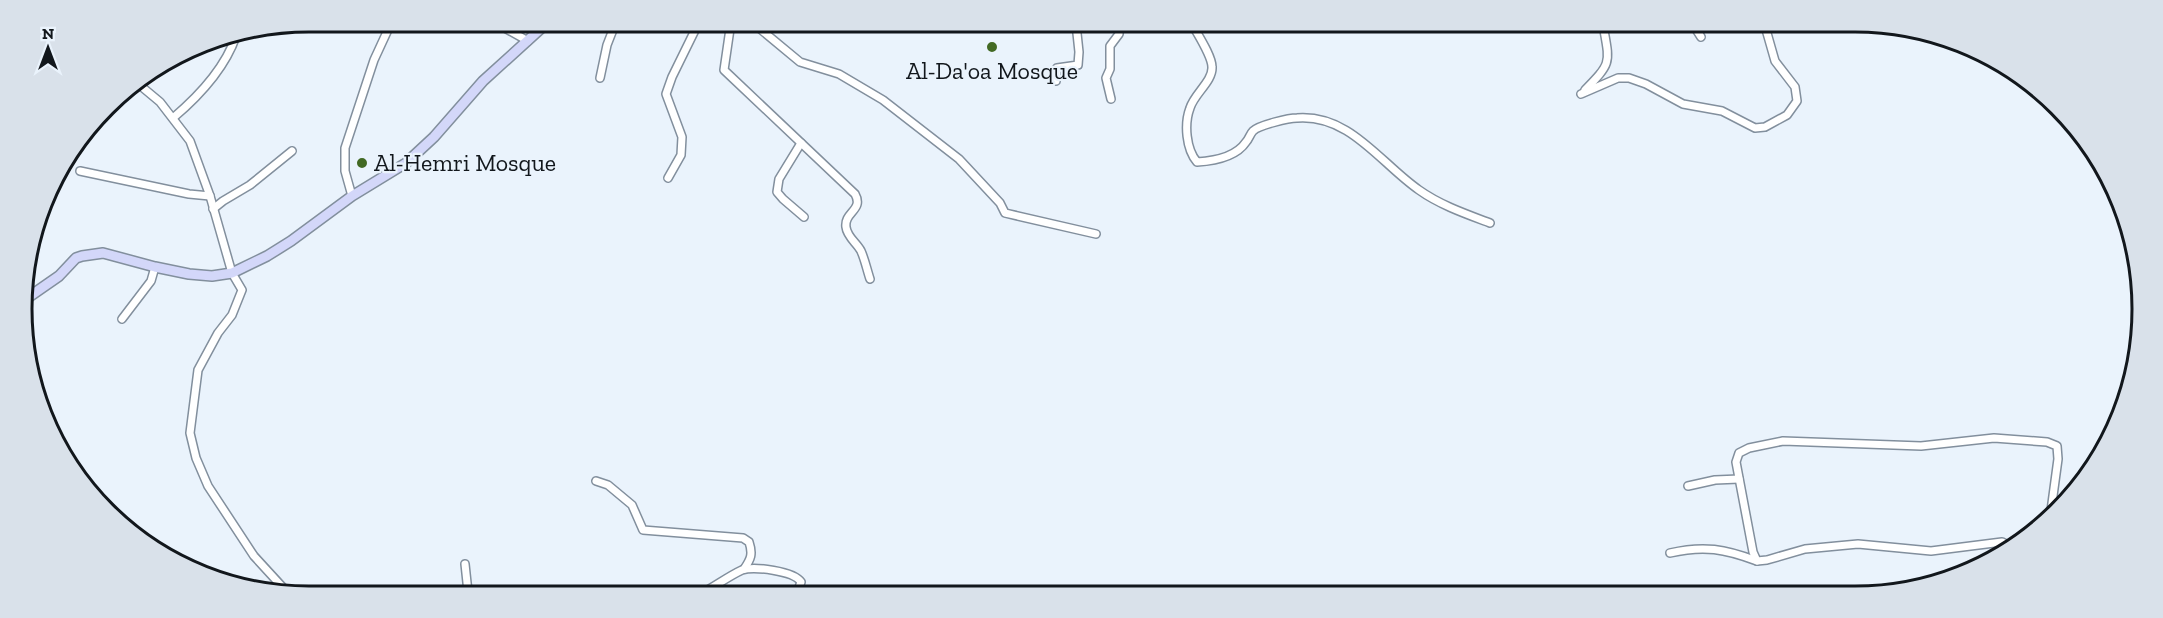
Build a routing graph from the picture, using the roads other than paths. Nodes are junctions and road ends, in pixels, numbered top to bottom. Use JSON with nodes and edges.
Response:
{"nodes":[{"id":1,"x":387,"y":32,"type":"edge"},
{"id":2,"x":512,"y":32,"type":"edge"},
{"id":3,"x":537,"y":32,"type":"edge"},
{"id":4,"x":612,"y":32,"type":"edge"},
{"id":5,"x":694,"y":32,"type":"edge"},
{"id":6,"x":730,"y":32,"type":"edge"},
{"id":7,"x":765,"y":32,"type":"edge"},
{"id":8,"x":1077,"y":32,"type":"edge"},
{"id":9,"x":1119,"y":32,"type":"edge"},
{"id":10,"x":1196,"y":32,"type":"edge"},
{"id":11,"x":1604,"y":32,"type":"edge"},
{"id":12,"x":1698,"y":32,"type":"edge"},
{"id":13,"x":1767,"y":32,"type":"edge"},
{"id":14,"x":1701,"y":37,"type":"dead end"},
{"id":15,"x":528,"y":41,"type":"junction"},
{"id":16,"x":234,"y":42,"type":"edge"},
{"id":17,"x":600,"y":78,"type":"dead end"},
{"id":18,"x":1056,"y":81,"type":"dead end"},
{"id":19,"x":142,"y":87,"type":"edge"},
{"id":20,"x":1111,"y":99,"type":"dead end"},
{"id":21,"x":173,"y":118,"type":"junction"},
{"id":22,"x":801,"y":143,"type":"junction"},
{"id":23,"x":292,"y":151,"type":"dead end"},
{"id":24,"x":80,"y":171,"type":"dead end"},
{"id":25,"x":668,"y":178,"type":"dead end"},
{"id":26,"x":210,"y":196,"type":"junction"},
{"id":27,"x":352,"y":196,"type":"junction"},
{"id":28,"x":213,"y":209,"type":"junction"},
{"id":29,"x":804,"y":217,"type":"dead end"},
{"id":30,"x":1490,"y":223,"type":"dead end"},
{"id":31,"x":1096,"y":234,"type":"dead end"},
{"id":32,"x":156,"y":267,"type":"junction"},
{"id":33,"x":232,"y":273,"type":"junction"},
{"id":34,"x":870,"y":279,"type":"dead end"},
{"id":35,"x":32,"y":295,"type":"edge"},
{"id":36,"x":122,"y":319,"type":"dead end"},
{"id":37,"x":1739,"y":479,"type":"junction"},
{"id":38,"x":596,"y":481,"type":"dead end"},
{"id":39,"x":1688,"y":486,"type":"dead end"},
{"id":40,"x":2052,"y":503,"type":"edge"},
{"id":41,"x":2003,"y":543,"type":"edge"},
{"id":42,"x":1670,"y":553,"type":"dead end"},
{"id":43,"x":1757,"y":561,"type":"junction"},
{"id":44,"x":465,"y":564,"type":"dead end"},
{"id":45,"x":744,"y":569,"type":"junction"},
{"id":46,"x":280,"y":585,"type":"edge"},
{"id":47,"x":467,"y":586,"type":"edge"},
{"id":48,"x":714,"y":586,"type":"edge"},
{"id":49,"x":799,"y":586,"type":"edge"}],
"edges":[{"from":1,"to":27,"type":"street"},
{"from":2,"to":15,"type":"street"},
{"from":3,"to":15,"type":"street"},
{"from":4,"to":17,"type":"street"},
{"from":5,"to":25,"type":"street"},
{"from":6,"to":22,"type":"street"},
{"from":7,"to":31,"type":"street"},
{"from":8,"to":18,"type":"street"},
{"from":9,"to":20,"type":"street"},
{"from":10,"to":30,"type":"street"},
{"from":11,"to":13,"type":"street"},
{"from":12,"to":14,"type":"street"},
{"from":15,"to":27,"type":"street"},
{"from":16,"to":21,"type":"street"},
{"from":19,"to":21,"type":"street"},
{"from":21,"to":26,"type":"street"},
{"from":22,"to":29,"type":"street"},
{"from":22,"to":34,"type":"street"},
{"from":23,"to":28,"type":"street"},
{"from":24,"to":26,"type":"street"},
{"from":26,"to":28,"type":"street"},
{"from":27,"to":33,"type":"street"},
{"from":28,"to":33,"type":"street"},
{"from":32,"to":33,"type":"street"},
{"from":32,"to":35,"type":"street"},
{"from":32,"to":36,"type":"street"},
{"from":33,"to":46,"type":"street"},
{"from":37,"to":39,"type":"street"},
{"from":37,"to":40,"type":"street"},
{"from":37,"to":43,"type":"street"},
{"from":38,"to":45,"type":"street"},
{"from":41,"to":43,"type":"street"},
{"from":42,"to":43,"type":"street"},
{"from":44,"to":47,"type":"street"},
{"from":45,"to":48,"type":"street"},
{"from":45,"to":49,"type":"street"}]}
